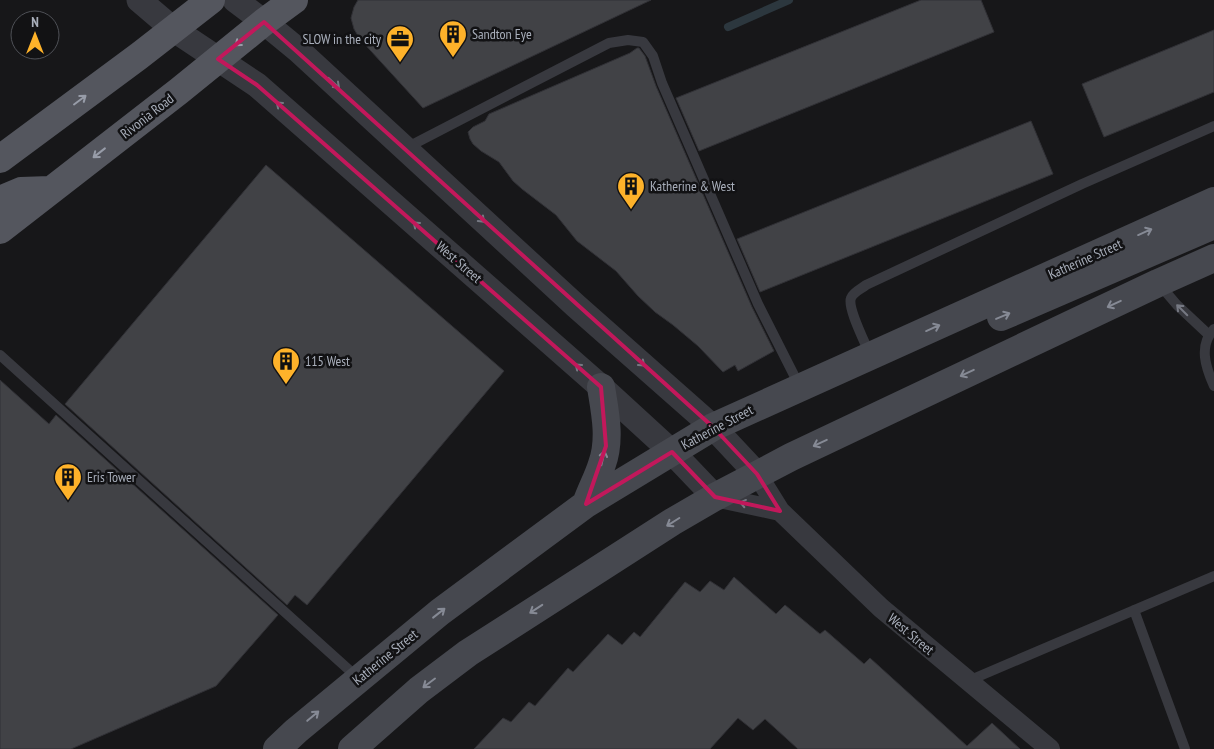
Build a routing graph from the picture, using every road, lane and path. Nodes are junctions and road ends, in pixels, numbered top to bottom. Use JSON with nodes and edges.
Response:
{"nodes":[{"id":1,"x":139,"y":0,"type":"edge"},
{"id":2,"x":211,"y":0,"type":"edge"},
{"id":3,"x":235,"y":0,"type":"edge"},
{"id":4,"x":294,"y":0,"type":"edge"},
{"id":5,"x":264,"y":22,"type":"junction"},
{"id":6,"x":173,"y":29,"type":"junction"},
{"id":7,"x":218,"y":59,"type":"junction"},
{"id":8,"x":1214,"y":126,"type":"edge"},
{"id":9,"x":405,"y":148,"type":"junction"},
{"id":10,"x":0,"y":159,"type":"edge"},
{"id":11,"x":50,"y":190,"type":"junction"},
{"id":12,"x":0,"y":200,"type":"edge"},
{"id":13,"x":1214,"y":201,"type":"edge"},
{"id":14,"x":1214,"y":225,"type":"edge"},
{"id":15,"x":0,"y":230,"type":"edge"},
{"id":16,"x":1214,"y":258,"type":"edge"},
{"id":17,"x":1158,"y":283,"type":"junction"},
{"id":18,"x":1211,"y":332,"type":"edge"},
{"id":19,"x":0,"y":355,"type":"edge"},
{"id":20,"x":870,"y":356,"type":"junction"},
{"id":21,"x":1214,"y":386,"type":"edge"},
{"id":22,"x":600,"y":387,"type":"junction"},
{"id":23,"x":800,"y":388,"type":"junction"},
{"id":24,"x":713,"y":427,"type":"junction"},
{"id":25,"x":672,"y":452,"type":"junction"},
{"id":26,"x":757,"y":474,"type":"junction"},
{"id":27,"x":715,"y":496,"type":"junction"},
{"id":28,"x":586,"y":504,"type":"junction"},
{"id":29,"x":780,"y":511,"type":"junction"},
{"id":30,"x":1214,"y":576,"type":"edge"},
{"id":31,"x":1134,"y":610,"type":"junction"},
{"id":32,"x":359,"y":678,"type":"junction"},
{"id":33,"x":968,"y":681,"type":"junction"},
{"id":34,"x":277,"y":749,"type":"edge"},
{"id":35,"x":352,"y":749,"type":"edge"},
{"id":36,"x":1050,"y":749,"type":"edge"},
{"id":37,"x":1185,"y":749,"type":"edge"}],
"edges":[{"from":1,"to":6,"type":"street","name":"West Street"},
{"from":2,"to":6,"type":"main road"},
{"from":3,"to":5,"type":"street","name":"West Street"},
{"from":4,"to":5,"type":"main road","name":"Rivonia Road"},
{"from":5,"to":7,"type":"main road","name":"Rivonia Road","one_way":true},
{"from":5,"to":9,"type":"street","name":"West Street","one_way":true},
{"from":6,"to":7,"type":"street","name":"West Street"},
{"from":10,"to":6,"type":"main road","one_way":true},
{"from":7,"to":11,"type":"main road","name":"Rivonia Road","one_way":true},
{"from":22,"to":7,"type":"street","name":"West Street","one_way":true},
{"from":8,"to":20,"type":"lane"},
{"from":9,"to":23,"type":"lane"},
{"from":9,"to":24,"type":"street","name":"West Street","one_way":true},
{"from":11,"to":12,"type":"main road"},
{"from":11,"to":15,"type":"main road","name":"Rivonia Road"},
{"from":20,"to":13,"type":"main road","name":"Katherine Street","one_way":true},
{"from":24,"to":14,"type":"main road","one_way":true},
{"from":16,"to":17,"type":"main road"},
{"from":18,"to":17,"type":"lane","one_way":true},
{"from":17,"to":26,"type":"main road","one_way":true},
{"from":18,"to":21,"type":"lane"},
{"from":19,"to":32,"type":"lane"},
{"from":20,"to":23,"type":"main road","name":"Katherine Street"},
{"from":22,"to":25,"type":"street","name":"West Street"},
{"from":28,"to":22,"type":"main road","one_way":true},
{"from":23,"to":24,"type":"main road","name":"Katherine Street"},
{"from":24,"to":25,"type":"main road","name":"Katherine Street"},
{"from":24,"to":26,"type":"street","name":"West Street"},
{"from":25,"to":27,"type":"street","name":"West Street"},
{"from":25,"to":28,"type":"main road","name":"Katherine Street"},
{"from":26,"to":27,"type":"main road"},
{"from":26,"to":29,"type":"street","name":"West Street"},
{"from":29,"to":27,"type":"street","one_way":true},
{"from":27,"to":35,"type":"main road","one_way":true},
{"from":32,"to":28,"type":"main road","name":"Katherine Street","one_way":true},
{"from":29,"to":33,"type":"street","name":"West Street"},
{"from":30,"to":31,"type":"lane"},
{"from":31,"to":33,"type":"lane"},
{"from":31,"to":37,"type":"lane"},
{"from":34,"to":32,"type":"main road","name":"Katherine Street","one_way":true},
{"from":33,"to":36,"type":"street","name":"West Street"}]}
